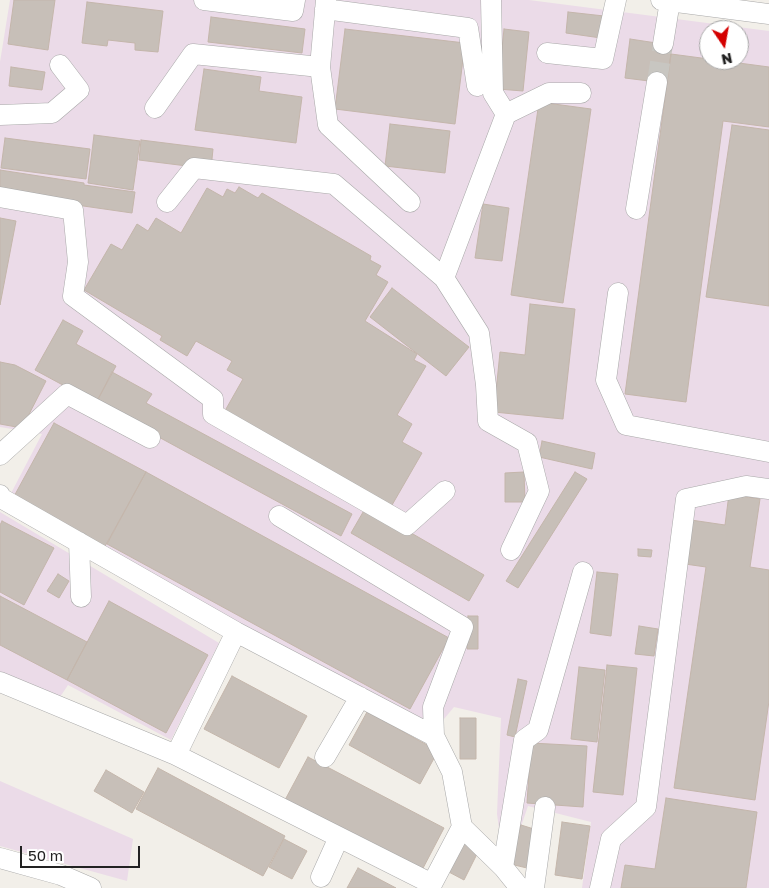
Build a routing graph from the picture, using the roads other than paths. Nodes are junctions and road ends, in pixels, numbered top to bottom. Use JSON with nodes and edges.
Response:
{"nodes":[{"id":1,"x":204,"y":0,"type":"edge"},
{"id":2,"x":294,"y":0,"type":"edge"},
{"id":3,"x":491,"y":0,"type":"edge"},
{"id":4,"x":616,"y":0,"type":"edge"},
{"id":5,"x":665,"y":1,"type":"edge"},
{"id":6,"x":325,"y":5,"type":"edge"},
{"id":7,"x":769,"y":14,"type":"edge"},
{"id":8,"x":663,"y":44,"type":"tunnel mouth"},
{"id":9,"x":547,"y":53,"type":"dead end"},
{"id":10,"x":60,"y":65,"type":"dead end"},
{"id":11,"x":320,"y":67,"type":"junction"},
{"id":12,"x":657,"y":82,"type":"tunnel mouth"},
{"id":13,"x":477,"y":86,"type":"dead end"},
{"id":14,"x":581,"y":93,"type":"dead end"},
{"id":15,"x":154,"y":108,"type":"dead end"},
{"id":16,"x":506,"y":114,"type":"junction"},
{"id":17,"x":0,"y":115,"type":"edge"},
{"id":18,"x":0,"y":197,"type":"edge"},
{"id":19,"x":167,"y":202,"type":"dead end"},
{"id":20,"x":410,"y":202,"type":"dead end"},
{"id":21,"x":636,"y":209,"type":"dead end"},
{"id":22,"x":444,"y":278,"type":"junction"},
{"id":23,"x":618,"y":293,"type":"dead end"},
{"id":24,"x":150,"y":438,"type":"dead end"},
{"id":25,"x":769,"y":452,"type":"edge"},
{"id":26,"x":0,"y":455,"type":"edge"},
{"id":27,"x":769,"y":489,"type":"edge"},
{"id":28,"x":445,"y":491,"type":"dead end"},
{"id":29,"x":0,"y":497,"type":"edge"},
{"id":30,"x":279,"y":516,"type":"dead end"},
{"id":31,"x":79,"y":542,"type":"junction"},
{"id":32,"x":510,"y":550,"type":"dead end"},
{"id":33,"x":583,"y":572,"type":"dead end"},
{"id":34,"x":81,"y":597,"type":"dead end"},
{"id":35,"x":236,"y":632,"type":"junction"},
{"id":36,"x":0,"y":682,"type":"edge"},
{"id":37,"x":360,"y":697,"type":"junction"},
{"id":38,"x":434,"y":736,"type":"junction"},
{"id":39,"x":176,"y":755,"type":"junction"},
{"id":40,"x":325,"y":757,"type":"dead end"},
{"id":41,"x":545,"y":807,"type":"dead end"},
{"id":42,"x":462,"y":827,"type":"junction"},
{"id":43,"x":339,"y":837,"type":"junction"},
{"id":44,"x":0,"y":858,"type":"edge"},
{"id":45,"x":504,"y":867,"type":"junction"},
{"id":46,"x":321,"y":878,"type":"dead end"},
{"id":47,"x":91,"y":888,"type":"edge"},
{"id":48,"x":520,"y":888,"type":"edge"},
{"id":49,"x":534,"y":888,"type":"edge"},
{"id":50,"x":600,"y":888,"type":"edge"}],
"edges":[{"from":1,"to":2,"type":"street"},
{"from":3,"to":16,"type":"street"},
{"from":4,"to":9,"type":"street"},
{"from":5,"to":7,"type":"street"},
{"from":5,"to":8,"type":"street"},
{"from":6,"to":11,"type":"street"},
{"from":6,"to":13,"type":"street"},
{"from":10,"to":17,"type":"street"},
{"from":11,"to":15,"type":"street"},
{"from":11,"to":20,"type":"street"},
{"from":12,"to":21,"type":"street"},
{"from":14,"to":16,"type":"street"},
{"from":16,"to":22,"type":"street"},
{"from":18,"to":28,"type":"street"},
{"from":19,"to":22,"type":"street"},
{"from":22,"to":32,"type":"street"},
{"from":23,"to":25,"type":"street"},
{"from":24,"to":26,"type":"street"},
{"from":27,"to":50,"type":"street"},
{"from":29,"to":31,"type":"street"},
{"from":30,"to":38,"type":"street"},
{"from":31,"to":34,"type":"street"},
{"from":31,"to":35,"type":"street"},
{"from":33,"to":45,"type":"street"},
{"from":35,"to":37,"type":"street"},
{"from":35,"to":39,"type":"street"},
{"from":36,"to":39,"type":"street"},
{"from":37,"to":38,"type":"street"},
{"from":37,"to":40,"type":"street"},
{"from":38,"to":42,"type":"street"},
{"from":39,"to":43,"type":"street"},
{"from":41,"to":49,"type":"street"},
{"from":42,"to":43,"type":"street"},
{"from":42,"to":45,"type":"street"},
{"from":43,"to":46,"type":"street"},
{"from":44,"to":47,"type":"street"},
{"from":45,"to":48,"type":"street"}]}
